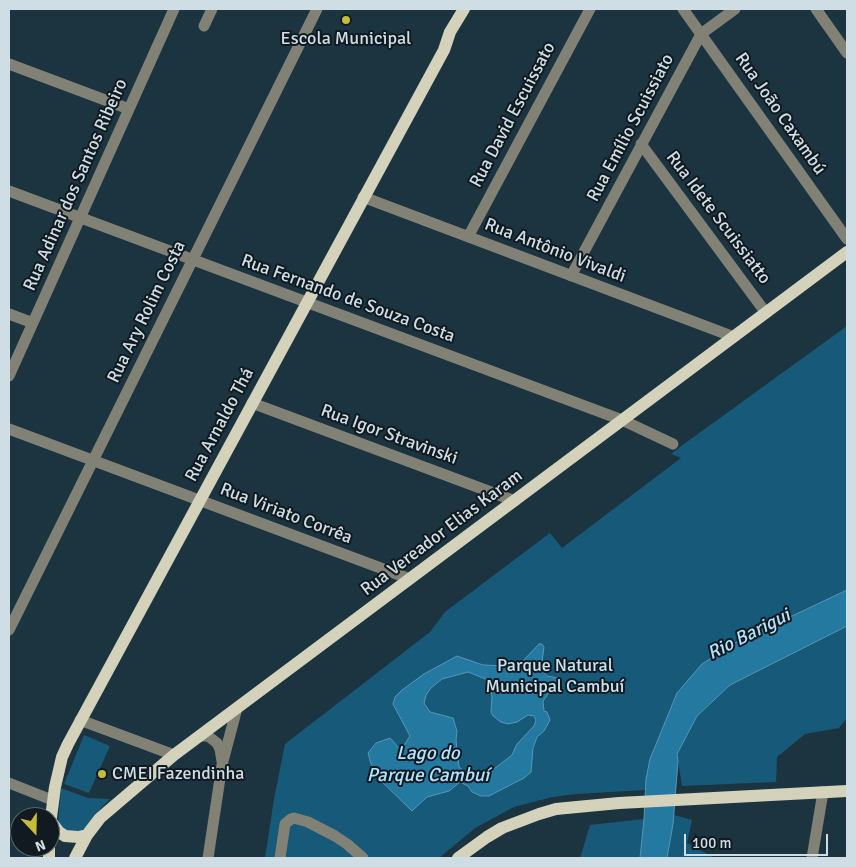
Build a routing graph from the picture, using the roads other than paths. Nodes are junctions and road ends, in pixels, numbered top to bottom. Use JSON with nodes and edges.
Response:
{"nodes":[{"id":1,"x":174,"y":9,"type":"edge"},
{"id":2,"x":212,"y":9,"type":"edge"},
{"id":3,"x":317,"y":9,"type":"edge"},
{"id":4,"x":466,"y":9,"type":"edge"},
{"id":5,"x":590,"y":9,"type":"edge"},
{"id":6,"x":683,"y":9,"type":"edge"},
{"id":7,"x":735,"y":9,"type":"edge"},
{"id":8,"x":816,"y":9,"type":"edge"},
{"id":9,"x":204,"y":26,"type":"dead end"},
{"id":10,"x":701,"y":34,"type":"junction"},
{"id":11,"x":847,"y":52,"type":"edge"},
{"id":12,"x":9,"y":64,"type":"edge"},
{"id":13,"x":129,"y":109,"type":"junction"},
{"id":14,"x":641,"y":144,"type":"junction"},
{"id":15,"x":9,"y":192,"type":"edge"},
{"id":16,"x":363,"y":197,"type":"junction"},
{"id":17,"x":80,"y":218,"type":"junction"},
{"id":18,"x":468,"y":237,"type":"junction"},
{"id":19,"x":847,"y":239,"type":"edge"},
{"id":20,"x":847,"y":252,"type":"edge"},
{"id":21,"x":192,"y":260,"type":"junction"},
{"id":22,"x":571,"y":276,"type":"junction"},
{"id":23,"x":306,"y":302,"type":"junction"},
{"id":24,"x":766,"y":313,"type":"junction"},
{"id":25,"x":9,"y":314,"type":"edge"},
{"id":26,"x":33,"y":323,"type":"junction"},
{"id":27,"x":734,"y":337,"type":"junction"},
{"id":28,"x":9,"y":376,"type":"edge"},
{"id":29,"x":252,"y":403,"type":"junction"},
{"id":30,"x":622,"y":420,"type":"junction"},
{"id":31,"x":9,"y":430,"type":"edge"},
{"id":32,"x":673,"y":444,"type":"dead end"},
{"id":33,"x":93,"y":460,"type":"junction"},
{"id":34,"x":199,"y":500,"type":"junction"},
{"id":35,"x":515,"y":500,"type":"junction"},
{"id":36,"x":410,"y":579,"type":"junction"},
{"id":37,"x":9,"y":630,"type":"edge"},
{"id":38,"x":237,"y":708,"type":"junction"},
{"id":39,"x":80,"y":720,"type":"junction"},
{"id":40,"x":200,"y":736,"type":"junction"},
{"id":41,"x":174,"y":755,"type":"junction"},
{"id":42,"x":222,"y":765,"type":"junction"},
{"id":43,"x":9,"y":784,"type":"edge"},
{"id":44,"x":847,"y":791,"type":"edge"},
{"id":45,"x":823,"y":792,"type":"junction"},
{"id":46,"x":52,"y":800,"type":"junction"},
{"id":47,"x":51,"y":807,"type":"edge"},
{"id":48,"x":60,"y":833,"type":"edge"},
{"id":49,"x":87,"y":834,"type":"junction"},
{"id":50,"x":464,"y":856,"type":"edge"},
{"id":51,"x":75,"y":858,"type":"edge"},
{"id":52,"x":208,"y":858,"type":"edge"},
{"id":53,"x":280,"y":858,"type":"edge"},
{"id":54,"x":363,"y":858,"type":"edge"},
{"id":55,"x":812,"y":858,"type":"edge"}],
"edges":[{"from":1,"to":13,"type":"street","name":"Rua Adinar dos Santos Ribeiro"},
{"from":2,"to":9,"type":"street"},
{"from":3,"to":21,"type":"street","name":"Rua Ary Rolim Costa"},
{"from":4,"to":16,"type":"main road","name":"Rua Arnaldo Thá"},
{"from":5,"to":18,"type":"street","name":"Rua David Escuissato"},
{"from":6,"to":10,"type":"street","name":"Rua João Caxambú"},
{"from":7,"to":10,"type":"street","name":"Rua Emílio Scuissiato"},
{"from":8,"to":11,"type":"street"},
{"from":10,"to":14,"type":"street","name":"Rua Emílio Scuissiato"},
{"from":10,"to":19,"type":"street","name":"Rua João Caxambú"},
{"from":12,"to":13,"type":"street"},
{"from":13,"to":17,"type":"street","name":"Rua Adinar dos Santos Ribeiro"},
{"from":14,"to":22,"type":"street","name":"Rua Emílio Scuissiato"},
{"from":14,"to":24,"type":"street","name":"Rua Idete Scuissiatto"},
{"from":15,"to":17,"type":"street","name":"Rua Fernando de Souza Costa"},
{"from":16,"to":18,"type":"street","name":"Rua Antônio Vivaldi"},
{"from":16,"to":23,"type":"main road","name":"Rua Arnaldo Thá"},
{"from":17,"to":21,"type":"street","name":"Rua Fernando de Souza Costa"},
{"from":17,"to":26,"type":"street","name":"Rua Adinar dos Santos Ribeiro"},
{"from":18,"to":22,"type":"street","name":"Rua Antônio Vivaldi"},
{"from":20,"to":24,"type":"main road","name":"Rua Vereador Elias Karam"},
{"from":21,"to":23,"type":"street","name":"Rua Fernando de Souza Costa"},
{"from":21,"to":33,"type":"street","name":"Rua Ary Rolim Costa"},
{"from":22,"to":27,"type":"street","name":"Rua Antônio Vivaldi"},
{"from":23,"to":29,"type":"main road","name":"Rua Arnaldo Thá"},
{"from":23,"to":30,"type":"street","name":"Rua Fernando de Souza Costa"},
{"from":24,"to":27,"type":"main road","name":"Rua Vereador Elias Karam"},
{"from":25,"to":26,"type":"street"},
{"from":26,"to":28,"type":"street","name":"Rua Adinar dos Santos Ribeiro"},
{"from":27,"to":30,"type":"main road","name":"Rua Vereador Elias Karam"},
{"from":29,"to":34,"type":"main road","name":"Rua Arnaldo Thá"},
{"from":29,"to":35,"type":"street","name":"Rua Igor Stravinski"},
{"from":30,"to":32,"type":"street","name":"Rua Fernando de Souza Costa"},
{"from":30,"to":35,"type":"main road","name":"Rua Vereador Elias Karam"},
{"from":31,"to":33,"type":"street","name":"Rua Viriato Corrêa"},
{"from":33,"to":34,"type":"street","name":"Rua Viriato Corrêa"},
{"from":33,"to":37,"type":"street","name":"Rua Ary Rolim Costa"},
{"from":34,"to":36,"type":"street","name":"Rua Viriato Corrêa"},
{"from":34,"to":39,"type":"main road","name":"Rua Arnaldo Thá"},
{"from":35,"to":36,"type":"main road","name":"Rua Vereador Elias Karam"},
{"from":36,"to":38,"type":"main road","name":"Rua Vereador Elias Karam"},
{"from":38,"to":40,"type":"main road","name":"Rua Vereador Elias Karam"},
{"from":38,"to":42,"type":"street"},
{"from":39,"to":41,"type":"street"},
{"from":39,"to":46,"type":"main road","name":"Rua Arnaldo Thá"},
{"from":40,"to":41,"type":"main road","name":"Rua Vereador Elias Karam"},
{"from":40,"to":42,"type":"street"},
{"from":41,"to":49,"type":"main road","name":"Rua Vereador Elias Karam"},
{"from":42,"to":52,"type":"street"},
{"from":43,"to":46,"type":"street"},
{"from":44,"to":45,"type":"main road"},
{"from":45,"to":50,"type":"main road"},
{"from":45,"to":55,"type":"street"},
{"from":46,"to":47,"type":"main road","name":"Rua Arnaldo Thá"},
{"from":48,"to":49,"type":"main road"},
{"from":49,"to":51,"type":"main road","name":"Rua Vereador Elias Karam"},
{"from":53,"to":54,"type":"street"}]}
